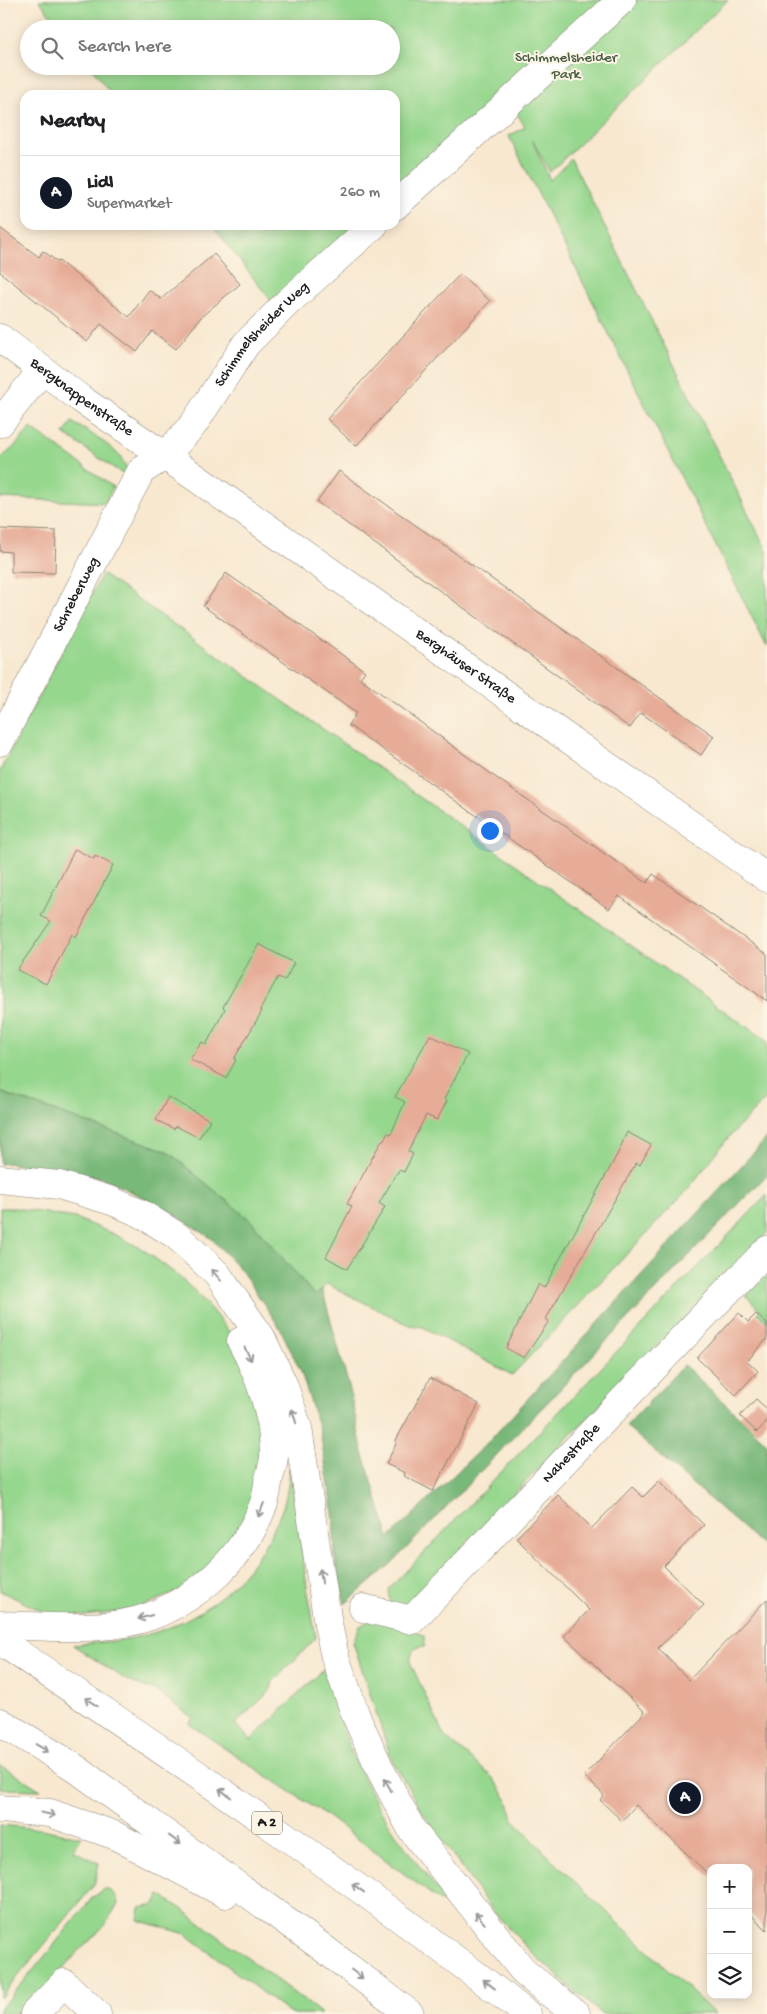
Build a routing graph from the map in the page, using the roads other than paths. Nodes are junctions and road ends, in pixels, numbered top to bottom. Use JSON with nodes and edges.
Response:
{"nodes":[{"id":1,"x":622,"y":0,"type":"edge"},
{"id":2,"x":400,"y":201,"type":"edge"},
{"id":3,"x":368,"y":230,"type":"edge"},
{"id":4,"x":0,"y":338,"type":"edge"},
{"id":5,"x":42,"y":370,"type":"junction"},
{"id":6,"x":0,"y":423,"type":"edge"},
{"id":7,"x":165,"y":456,"type":"junction"},
{"id":8,"x":0,"y":742,"type":"edge"},
{"id":9,"x":767,"y":878,"type":"edge"},
{"id":10,"x":0,"y":1179,"type":"edge"},
{"id":11,"x":0,"y":1198,"type":"edge"},
{"id":12,"x":767,"y":1250,"type":"edge"},
{"id":13,"x":363,"y":1608,"type":"dead end"},
{"id":14,"x":0,"y":1625,"type":"edge"},
{"id":15,"x":0,"y":1641,"type":"edge"},
{"id":16,"x":0,"y":1722,"type":"edge"},
{"id":17,"x":0,"y":1809,"type":"edge"},
{"id":18,"x":319,"y":1944,"type":"junction"},
{"id":19,"x":34,"y":2014,"type":"edge"},
{"id":20,"x":97,"y":2014,"type":"edge"},
{"id":21,"x":410,"y":2014,"type":"edge"},
{"id":22,"x":527,"y":2014,"type":"edge"},
{"id":23,"x":576,"y":2014,"type":"edge"}],
"edges":[{"from":1,"to":2,"type":"main road"},
{"from":3,"to":7,"type":"main road","name":"Schimmelsheider Weg"},
{"from":4,"to":5,"type":"main road","name":"Bergknappenstraße"},
{"from":5,"to":6,"type":"main road"},
{"from":5,"to":7,"type":"main road","name":"Bergknappenstraße"},
{"from":7,"to":8,"type":"main road","name":"Schreberweg"},
{"from":7,"to":9,"type":"main road","name":"Berghäuser Straße"},
{"from":23,"to":10,"type":"main road","one_way":true},
{"from":11,"to":14,"type":"main road","one_way":true},
{"from":12,"to":13,"type":"main road","name":"Nahestraße"},
{"from":22,"to":15,"type":"main road","number":"A 2","one_way":true},
{"from":16,"to":18,"type":"main road","one_way":true},
{"from":17,"to":18,"type":"main road","one_way":true},
{"from":18,"to":21,"type":"main road","one_way":true},
{"from":19,"to":20,"type":"main road"}]}
